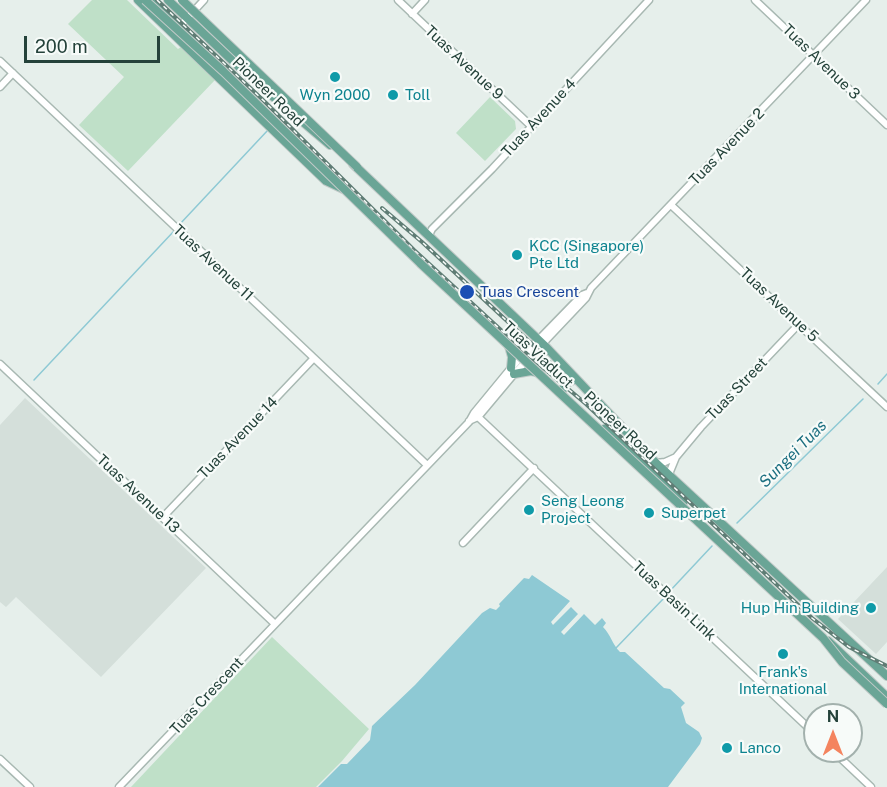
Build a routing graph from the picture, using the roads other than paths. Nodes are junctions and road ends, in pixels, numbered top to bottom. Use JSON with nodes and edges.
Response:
{"nodes":[{"id":1,"x":138,"y":0,"type":"edge"},
{"id":2,"x":145,"y":0,"type":"edge"},
{"id":3,"x":153,"y":0,"type":"edge"},
{"id":4,"x":168,"y":0,"type":"edge"},
{"id":5,"x":182,"y":0,"type":"edge"},
{"id":6,"x":204,"y":0,"type":"edge"},
{"id":7,"x":398,"y":0,"type":"edge"},
{"id":8,"x":425,"y":0,"type":"edge"},
{"id":9,"x":649,"y":0,"type":"edge"},
{"id":10,"x":755,"y":0,"type":"edge"},
{"id":11,"x":866,"y":0,"type":"edge"},
{"id":12,"x":412,"y":14,"type":"junction"},
{"id":13,"x":187,"y":18,"type":"junction"},
{"id":14,"x":180,"y":26,"type":"junction"},
{"id":15,"x":815,"y":56,"type":"junction"},
{"id":16,"x":0,"y":61,"type":"edge"},
{"id":17,"x":13,"y":74,"type":"junction"},
{"id":18,"x":0,"y":87,"type":"edge"},
{"id":19,"x":887,"y":125,"type":"edge"},
{"id":20,"x":531,"y":126,"type":"junction"},
{"id":21,"x":357,"y":167,"type":"junction"},
{"id":22,"x":344,"y":190,"type":"junction"},
{"id":23,"x":671,"y":205,"type":"junction"},
{"id":24,"x":429,"y":235,"type":"junction"},
{"id":25,"x":799,"y":324,"type":"junction"},
{"id":26,"x":508,"y":342,"type":"junction"},
{"id":27,"x":540,"y":342,"type":"junction"},
{"id":28,"x":314,"y":358,"type":"junction"},
{"id":29,"x":525,"y":358,"type":"junction"},
{"id":30,"x":0,"y":364,"type":"edge"},
{"id":31,"x":513,"y":371,"type":"junction"},
{"id":32,"x":543,"y":374,"type":"junction"},
{"id":33,"x":576,"y":379,"type":"junction"},
{"id":34,"x":562,"y":391,"type":"junction"},
{"id":35,"x":887,"y":407,"type":"edge"},
{"id":36,"x":476,"y":415,"type":"junction"},
{"id":37,"x":676,"y":457,"type":"junction"},
{"id":38,"x":656,"y":463,"type":"junction"},
{"id":39,"x":426,"y":464,"type":"junction"},
{"id":40,"x":534,"y":468,"type":"junction"},
{"id":41,"x":669,"y":474,"type":"junction"},
{"id":42,"x":163,"y":518,"type":"junction"},
{"id":43,"x":463,"y":543,"type":"dead end"},
{"id":44,"x":275,"y":624,"type":"junction"},
{"id":45,"x":887,"y":678,"type":"edge"},
{"id":46,"x":877,"y":688,"type":"junction"},
{"id":47,"x":887,"y":697,"type":"edge"},
{"id":48,"x":887,"y":704,"type":"edge"},
{"id":49,"x":803,"y":723,"type":"edge"},
{"id":50,"x":0,"y":759,"type":"edge"},
{"id":51,"x":846,"y":763,"type":"edge"},
{"id":52,"x":30,"y":787,"type":"edge"},
{"id":53,"x":119,"y":787,"type":"edge"},
{"id":54,"x":871,"y":787,"type":"edge"}],
"edges":[{"from":1,"to":22,"type":"main road"},
{"from":2,"to":22,"type":"main road","name":"Tuas Viaduct","bridge":true},
{"from":3,"to":14,"type":"main road","name":"Pioneer Road"},
{"from":4,"to":13,"type":"main road","name":"Pioneer Road"},
{"from":5,"to":21,"type":"main road","bridge":true},
{"from":6,"to":13,"type":"street"},
{"from":7,"to":12,"type":"street","name":"Tuas Avenue 9"},
{"from":8,"to":12,"type":"street"},
{"from":9,"to":20,"type":"street","name":"Tuas Avenue 4"},
{"from":10,"to":15,"type":"street","name":"Tuas Avenue 3"},
{"from":11,"to":15,"type":"street","name":"Tuas Avenue 2"},
{"from":12,"to":20,"type":"street","name":"Tuas Avenue 9"},
{"from":13,"to":14,"type":"street"},
{"from":13,"to":21,"type":"main road","name":"Pioneer Road"},
{"from":14,"to":26,"type":"main road","name":"Pioneer Road"},
{"from":15,"to":19,"type":"street","name":"Tuas Avenue 3"},
{"from":15,"to":23,"type":"street","name":"Tuas Avenue 2"},
{"from":16,"to":17,"type":"street","name":"Tuas Avenue 11"},
{"from":17,"to":18,"type":"street"},
{"from":17,"to":28,"type":"street","name":"Tuas Avenue 11"},
{"from":20,"to":24,"type":"street","name":"Tuas Avenue 4"},
{"from":21,"to":24,"type":"main road","name":"Pioneer Road"},
{"from":22,"to":48,"type":"main road","name":"Tuas Viaduct","bridge":true},
{"from":23,"to":25,"type":"street","name":"Tuas Avenue 5"},
{"from":23,"to":27,"type":"street","name":"Tuas Avenue 2"},
{"from":24,"to":27,"type":"main road","name":"Pioneer Road"},
{"from":25,"to":35,"type":"street","name":"Tuas Avenue 5"},
{"from":25,"to":37,"type":"street","name":"Tuas Street"},
{"from":26,"to":29,"type":"main road","name":"Pioneer Road"},
{"from":26,"to":31,"type":"main road"},
{"from":27,"to":29,"type":"street","name":"Tuas Crescent"},
{"from":27,"to":33,"type":"main road","name":"Pioneer Road"},
{"from":28,"to":39,"type":"street","name":"Tuas Avenue 11"},
{"from":28,"to":42,"type":"street","name":"Tuas Avenue 14"},
{"from":29,"to":31,"type":"street","name":"Tuas Crescent"},
{"from":29,"to":32,"type":"main road","name":"Pioneer Road"},
{"from":30,"to":42,"type":"street","name":"Tuas Avenue 13"},
{"from":31,"to":32,"type":"main road"},
{"from":31,"to":36,"type":"street","name":"Tuas Crescent"},
{"from":32,"to":34,"type":"main road","name":"Pioneer Road"},
{"from":33,"to":34,"type":"main road"},
{"from":33,"to":38,"type":"main road","name":"Pioneer Road"},
{"from":34,"to":46,"type":"main road","name":"Pioneer Road"},
{"from":36,"to":39,"type":"street","name":"Tuas Crescent"},
{"from":36,"to":40,"type":"street","name":"Tuas Basin Link"},
{"from":37,"to":38,"type":"street"},
{"from":37,"to":41,"type":"street","name":"Tuas Street"},
{"from":38,"to":41,"type":"main road","name":"Pioneer Road"},
{"from":39,"to":44,"type":"street","name":"Tuas Crescent"},
{"from":40,"to":43,"type":"street"},
{"from":40,"to":49,"type":"street","name":"Tuas Basin Link"},
{"from":41,"to":45,"type":"main road","name":"Pioneer Road"},
{"from":42,"to":44,"type":"street","name":"Tuas Avenue 13"},
{"from":44,"to":53,"type":"street","name":"Tuas Crescent"},
{"from":45,"to":46,"type":"main road"},
{"from":46,"to":47,"type":"main road","name":"Pioneer Road"},
{"from":50,"to":52,"type":"street"},
{"from":51,"to":54,"type":"street"}]}
